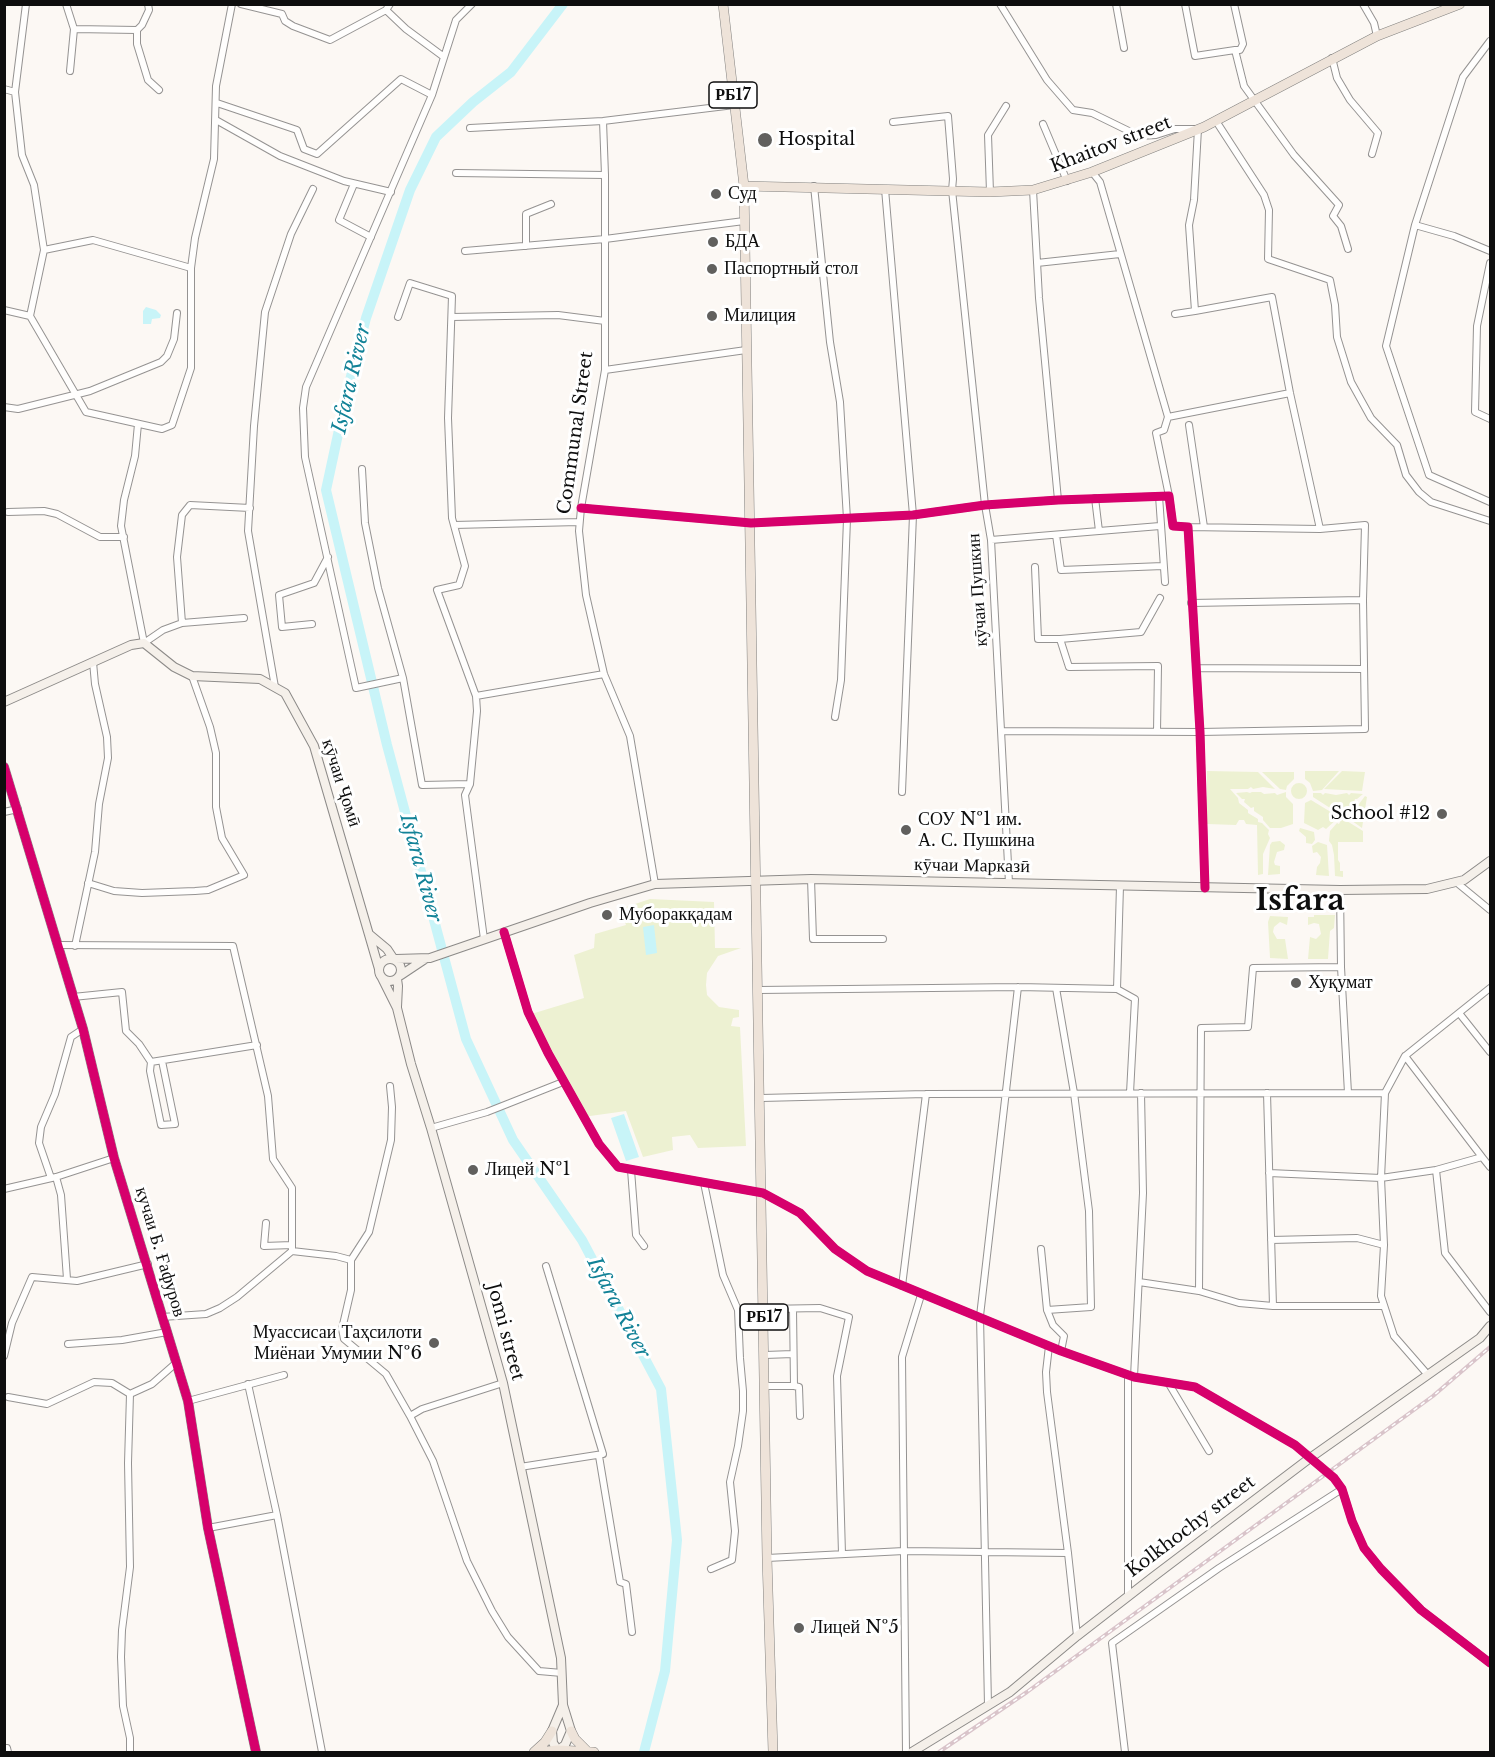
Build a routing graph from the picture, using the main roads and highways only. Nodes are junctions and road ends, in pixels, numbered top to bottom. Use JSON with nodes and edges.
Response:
{"nodes":[{"id":1,"x":723,"y":4,"type":"edge"},
{"id":2,"x":1460,"y":4,"type":"edge"},
{"id":3,"x":744,"y":186,"type":"junction"},
{"id":4,"x":4,"y":702,"type":"edge"},
{"id":5,"x":4,"y":766,"type":"edge"},
{"id":6,"x":1491,"y":861,"type":"edge"},
{"id":7,"x":756,"y":882,"type":"junction"},
{"id":8,"x":369,"y":934,"type":"junction"},
{"id":9,"x":428,"y":958,"type":"junction"},
{"id":10,"x":394,"y":959,"type":"junction"},
{"id":11,"x":380,"y":973,"type":"junction"},
{"id":12,"x":399,"y":977,"type":"junction"},
{"id":13,"x":397,"y":1008,"type":"junction"},
{"id":14,"x":1491,"y":1326,"type":"edge"},
{"id":15,"x":563,"y":1705,"type":"junction"},
{"id":16,"x":552,"y":1731,"type":"junction"},
{"id":17,"x":571,"y":1731,"type":"junction"},
{"id":18,"x":558,"y":1750,"type":"junction"},
{"id":19,"x":255,"y":1752,"type":"edge"},
{"id":20,"x":536,"y":1752,"type":"edge"},
{"id":21,"x":591,"y":1752,"type":"edge"},
{"id":22,"x":773,"y":1752,"type":"edge"},
{"id":23,"x":912,"y":1752,"type":"edge"}],
"edges":[{"from":1,"to":3,"type":"main road","number":"РБ17"},
{"from":2,"to":3,"type":"main road","name":"Khaitov street"},
{"from":3,"to":7,"type":"main road","number":"РБ17"},
{"from":4,"to":8,"type":"main road","name":"кӯчаи Ҷомӣ"},
{"from":5,"to":19,"type":"main road","name":"кучаи Б. Ғафуров"},
{"from":6,"to":7,"type":"main road","name":"кӯчаи Марказӣ"},
{"from":7,"to":9,"type":"main road","name":"кӯчаи Марказӣ"},
{"from":7,"to":22,"type":"main road","number":"РБ17"},
{"from":8,"to":10,"type":"main road"},
{"from":8,"to":11,"type":"main road","name":"кӯчаи Ҷомӣ"},
{"from":9,"to":10,"type":"main road"},
{"from":9,"to":12,"type":"main road"},
{"from":10,"to":11,"type":"main road"},
{"from":10,"to":12,"type":"main road"},
{"from":11,"to":12,"type":"main road"},
{"from":11,"to":13,"type":"main road","name":"Jomi street"},
{"from":12,"to":13,"type":"main road"},
{"from":13,"to":15,"type":"main road","name":"Jomi street"},
{"from":14,"to":23,"type":"main road","name":"Kolkhochy street"},
{"from":15,"to":16,"type":"main road","name":"Jomi street"},
{"from":15,"to":17,"type":"main road","name":"Jomi street"},
{"from":16,"to":17,"type":"main road"},
{"from":16,"to":18,"type":"main road"},
{"from":16,"to":20,"type":"main road"},
{"from":17,"to":18,"type":"main road"},
{"from":17,"to":21,"type":"main road"},
{"from":18,"to":20,"type":"main road"},
{"from":18,"to":21,"type":"main road"}]}
